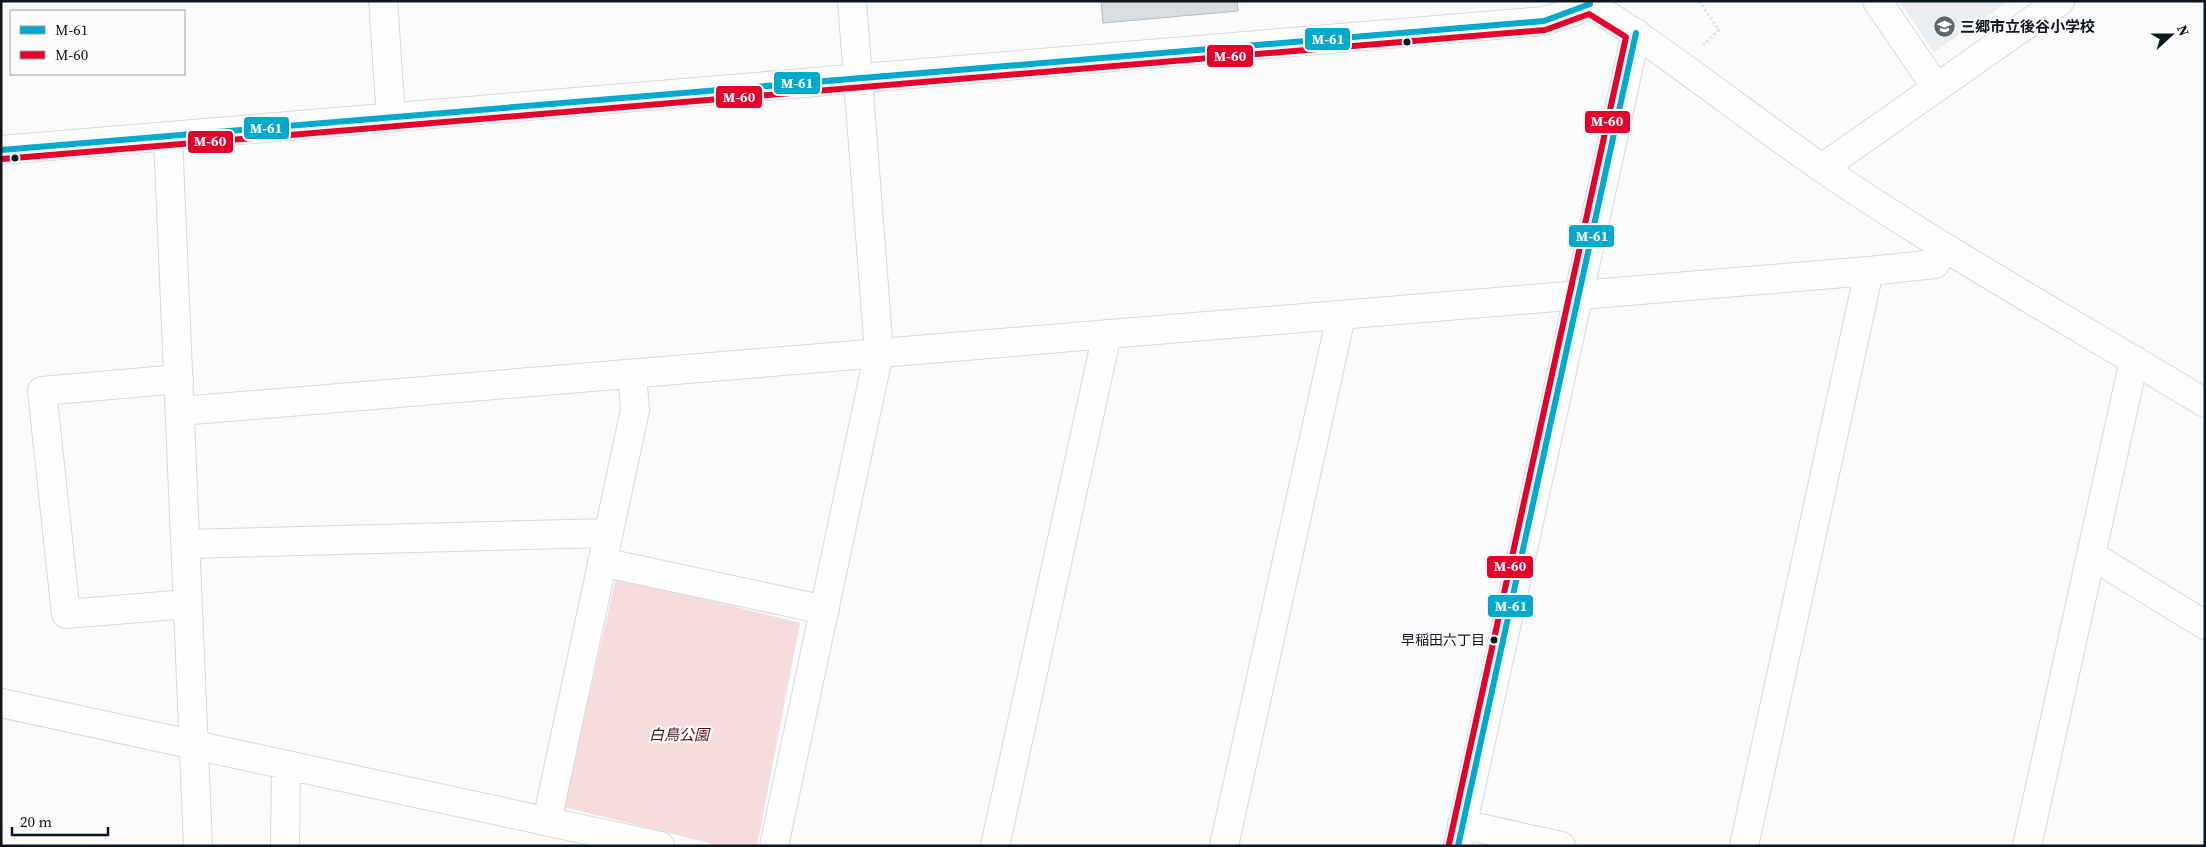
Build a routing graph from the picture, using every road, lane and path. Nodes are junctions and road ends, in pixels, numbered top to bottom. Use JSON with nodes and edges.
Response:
{"nodes":[{"id":1,"x":383,"y":1,"type":"edge"},
{"id":2,"x":852,"y":1,"type":"edge"},
{"id":3,"x":1699,"y":1,"type":"edge"},
{"id":4,"x":1877,"y":1,"type":"edge"},
{"id":5,"x":2060,"y":1,"type":"edge"},
{"id":6,"x":1588,"y":3,"type":"edge"},
{"id":7,"x":1636,"y":33,"type":"junction"},
{"id":8,"x":1682,"y":65,"type":"junction"},
{"id":9,"x":859,"y":78,"type":"junction"},
{"id":10,"x":1936,"y":87,"type":"junction"},
{"id":11,"x":391,"y":117,"type":"junction"},
{"id":12,"x":168,"y":136,"type":"junction"},
{"id":13,"x":1,"y":150,"type":"edge"},
{"id":14,"x":1822,"y":168,"type":"junction"},
{"id":15,"x":1945,"y":249,"type":"junction"},
{"id":16,"x":1869,"y":271,"type":"junction"},
{"id":17,"x":1576,"y":296,"type":"junction"},
{"id":18,"x":1341,"y":316,"type":"junction"},
{"id":19,"x":1107,"y":334,"type":"junction"},
{"id":20,"x":879,"y":352,"type":"junction"},
{"id":21,"x":2134,"y":360,"type":"junction"},
{"id":22,"x":632,"y":374,"type":"junction"},
{"id":23,"x":179,"y":379,"type":"junction"},
{"id":24,"x":2205,"y":404,"type":"edge"},
{"id":25,"x":181,"y":412,"type":"junction"},
{"id":26,"x":608,"y":533,"type":"junction"},
{"id":27,"x":186,"y":544,"type":"junction"},
{"id":28,"x":2091,"y":556,"type":"junction"},
{"id":29,"x":602,"y":562,"type":"junction"},
{"id":30,"x":188,"y":604,"type":"junction"},
{"id":31,"x":825,"y":610,"type":"junction"},
{"id":32,"x":2205,"y":625,"type":"edge"},
{"id":33,"x":1,"y":704,"type":"edge"},
{"id":34,"x":195,"y":745,"type":"junction"},
{"id":35,"x":286,"y":765,"type":"junction"},
{"id":36,"x":547,"y":821,"type":"junction"},
{"id":37,"x":1460,"y":835,"type":"edge"},
{"id":38,"x":198,"y":846,"type":"edge"},
{"id":39,"x":285,"y":846,"type":"edge"},
{"id":40,"x":660,"y":846,"type":"edge"},
{"id":41,"x":774,"y":846,"type":"edge"},
{"id":42,"x":995,"y":846,"type":"edge"},
{"id":43,"x":1224,"y":846,"type":"edge"},
{"id":44,"x":1560,"y":846,"type":"edge"},
{"id":45,"x":1744,"y":846,"type":"edge"},
{"id":46,"x":2027,"y":846,"type":"edge"}],
"edges":[{"from":1,"to":11,"type":"street"},
{"from":2,"to":9,"type":"street"},
{"from":3,"to":8,"type":"path"},
{"from":4,"to":10,"type":"street"},
{"from":5,"to":10,"type":"street"},
{"from":6,"to":7,"type":"street"},
{"from":6,"to":9,"type":"street"},
{"from":7,"to":8,"type":"street"},
{"from":7,"to":17,"type":"street"},
{"from":8,"to":14,"type":"street"},
{"from":9,"to":11,"type":"street"},
{"from":9,"to":20,"type":"street"},
{"from":10,"to":14,"type":"street"},
{"from":11,"to":12,"type":"street"},
{"from":12,"to":13,"type":"street"},
{"from":12,"to":23,"type":"street"},
{"from":14,"to":15,"type":"street"},
{"from":15,"to":16,"type":"street"},
{"from":15,"to":21,"type":"street"},
{"from":16,"to":17,"type":"street"},
{"from":16,"to":45,"type":"street"},
{"from":17,"to":18,"type":"street"},
{"from":17,"to":37,"type":"street"},
{"from":18,"to":19,"type":"street"},
{"from":18,"to":43,"type":"street"},
{"from":19,"to":20,"type":"street"},
{"from":19,"to":42,"type":"street"},
{"from":20,"to":22,"type":"street"},
{"from":20,"to":31,"type":"street"},
{"from":21,"to":24,"type":"street"},
{"from":21,"to":28,"type":"street"},
{"from":22,"to":25,"type":"street"},
{"from":22,"to":26,"type":"street"},
{"from":23,"to":25,"type":"street"},
{"from":23,"to":30,"type":"street"},
{"from":25,"to":27,"type":"street"},
{"from":26,"to":27,"type":"street"},
{"from":26,"to":29,"type":"street"},
{"from":27,"to":30,"type":"street"},
{"from":28,"to":32,"type":"street"},
{"from":28,"to":46,"type":"street"},
{"from":29,"to":31,"type":"street"},
{"from":29,"to":36,"type":"street"},
{"from":30,"to":34,"type":"street"},
{"from":31,"to":41,"type":"street"},
{"from":33,"to":34,"type":"street"},
{"from":34,"to":35,"type":"street"},
{"from":34,"to":38,"type":"street"},
{"from":35,"to":36,"type":"street"},
{"from":35,"to":39,"type":"street"},
{"from":36,"to":40,"type":"street"},
{"from":37,"to":44,"type":"street"}]}
